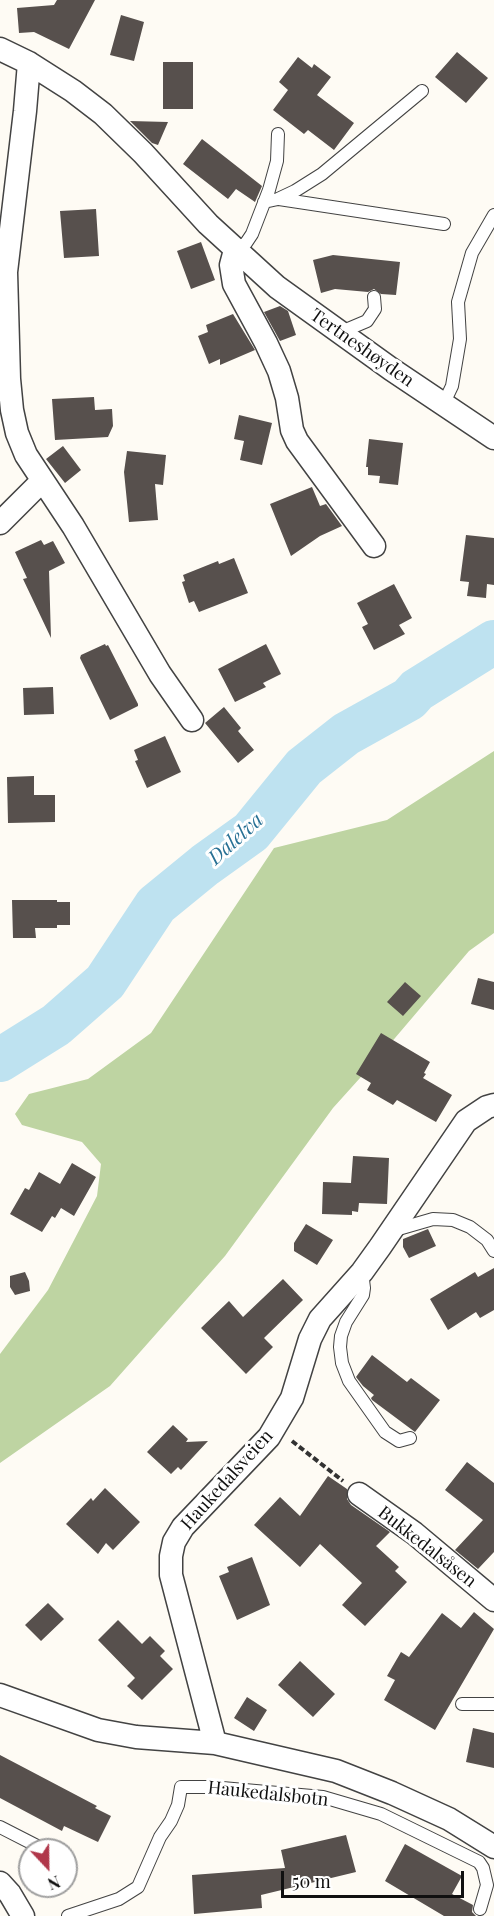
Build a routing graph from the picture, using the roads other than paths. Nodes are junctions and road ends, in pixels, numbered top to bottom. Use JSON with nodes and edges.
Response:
{"nodes":[{"id":1,"x":0,"y":49,"type":"edge"},
{"id":2,"x":29,"y":63,"type":"junction"},
{"id":3,"x":422,"y":91,"type":"dead end"},
{"id":4,"x":278,"y":135,"type":"dead end"},
{"id":5,"x":278,"y":199,"type":"junction"},
{"id":6,"x":264,"y":202,"type":"junction"},
{"id":7,"x":494,"y":215,"type":"edge"},
{"id":8,"x":444,"y":224,"type":"dead end"},
{"id":9,"x":235,"y":250,"type":"junction"},
{"id":10,"x":374,"y":297,"type":"dead end"},
{"id":11,"x":341,"y":332,"type":"junction"},
{"id":12,"x":443,"y":405,"type":"junction"},
{"id":13,"x":494,"y":438,"type":"edge"},
{"id":14,"x":42,"y":482,"type":"junction"},
{"id":15,"x":0,"y":523,"type":"edge"},
{"id":16,"x":374,"y":546,"type":"dead end"},
{"id":17,"x":192,"y":720,"type":"dead end"},
{"id":18,"x":492,"y":1101,"type":"edge"},
{"id":19,"x":391,"y":1232,"type":"junction"},
{"id":20,"x":494,"y":1251,"type":"edge"},
{"id":21,"x":362,"y":1272,"type":"junction"},
{"id":22,"x":410,"y":1438,"type":"dead end"},
{"id":23,"x":359,"y":1494,"type":"road end"},
{"id":24,"x":494,"y":1600,"type":"edge"},
{"id":25,"x":0,"y":1695,"type":"edge"},
{"id":26,"x":462,"y":1704,"type":"dead end"},
{"id":27,"x":494,"y":1704,"type":"edge"},
{"id":28,"x":215,"y":1743,"type":"junction"},
{"id":29,"x":0,"y":1827,"type":"edge"},
{"id":30,"x":22,"y":1838,"type":"edge"},
{"id":31,"x":494,"y":1847,"type":"edge"},
{"id":32,"x":0,"y":1883,"type":"edge"},
{"id":33,"x":480,"y":1909,"type":"dead end"},
{"id":34,"x":23,"y":1916,"type":"edge"},
{"id":35,"x":68,"y":1916,"type":"edge"}],
"edges":[{"from":1,"to":2,"type":"street","name":"Tertneshøyden"},
{"from":2,"to":9,"type":"street","name":"Tertneshøyden"},
{"from":2,"to":14,"type":"street"},
{"from":3,"to":5,"type":"lane"},
{"from":4,"to":6,"type":"lane"},
{"from":5,"to":6,"type":"lane"},
{"from":5,"to":8,"type":"lane"},
{"from":6,"to":9,"type":"lane"},
{"from":7,"to":12,"type":"lane"},
{"from":9,"to":11,"type":"street","name":"Tertneshøyden"},
{"from":9,"to":16,"type":"street"},
{"from":10,"to":11,"type":"lane"},
{"from":11,"to":12,"type":"street","name":"Tertneshøyden"},
{"from":12,"to":13,"type":"street","name":"Tertneshøyden"},
{"from":14,"to":15,"type":"street"},
{"from":14,"to":17,"type":"street"},
{"from":18,"to":19,"type":"street","name":"Haukedalsveien"},
{"from":19,"to":20,"type":"lane"},
{"from":19,"to":21,"type":"street","name":"Haukedalsveien"},
{"from":21,"to":22,"type":"lane"},
{"from":21,"to":28,"type":"street","name":"Haukedalsveien"},
{"from":23,"to":24,"type":"street","name":"Bukkedalsåsen"},
{"from":25,"to":28,"type":"street"},
{"from":26,"to":27,"type":"lane"},
{"from":28,"to":31,"type":"street"},
{"from":29,"to":30,"type":"lane"},
{"from":32,"to":34,"type":"street"},
{"from":33,"to":35,"type":"lane","name":"Haukedalsbotn"}]}
